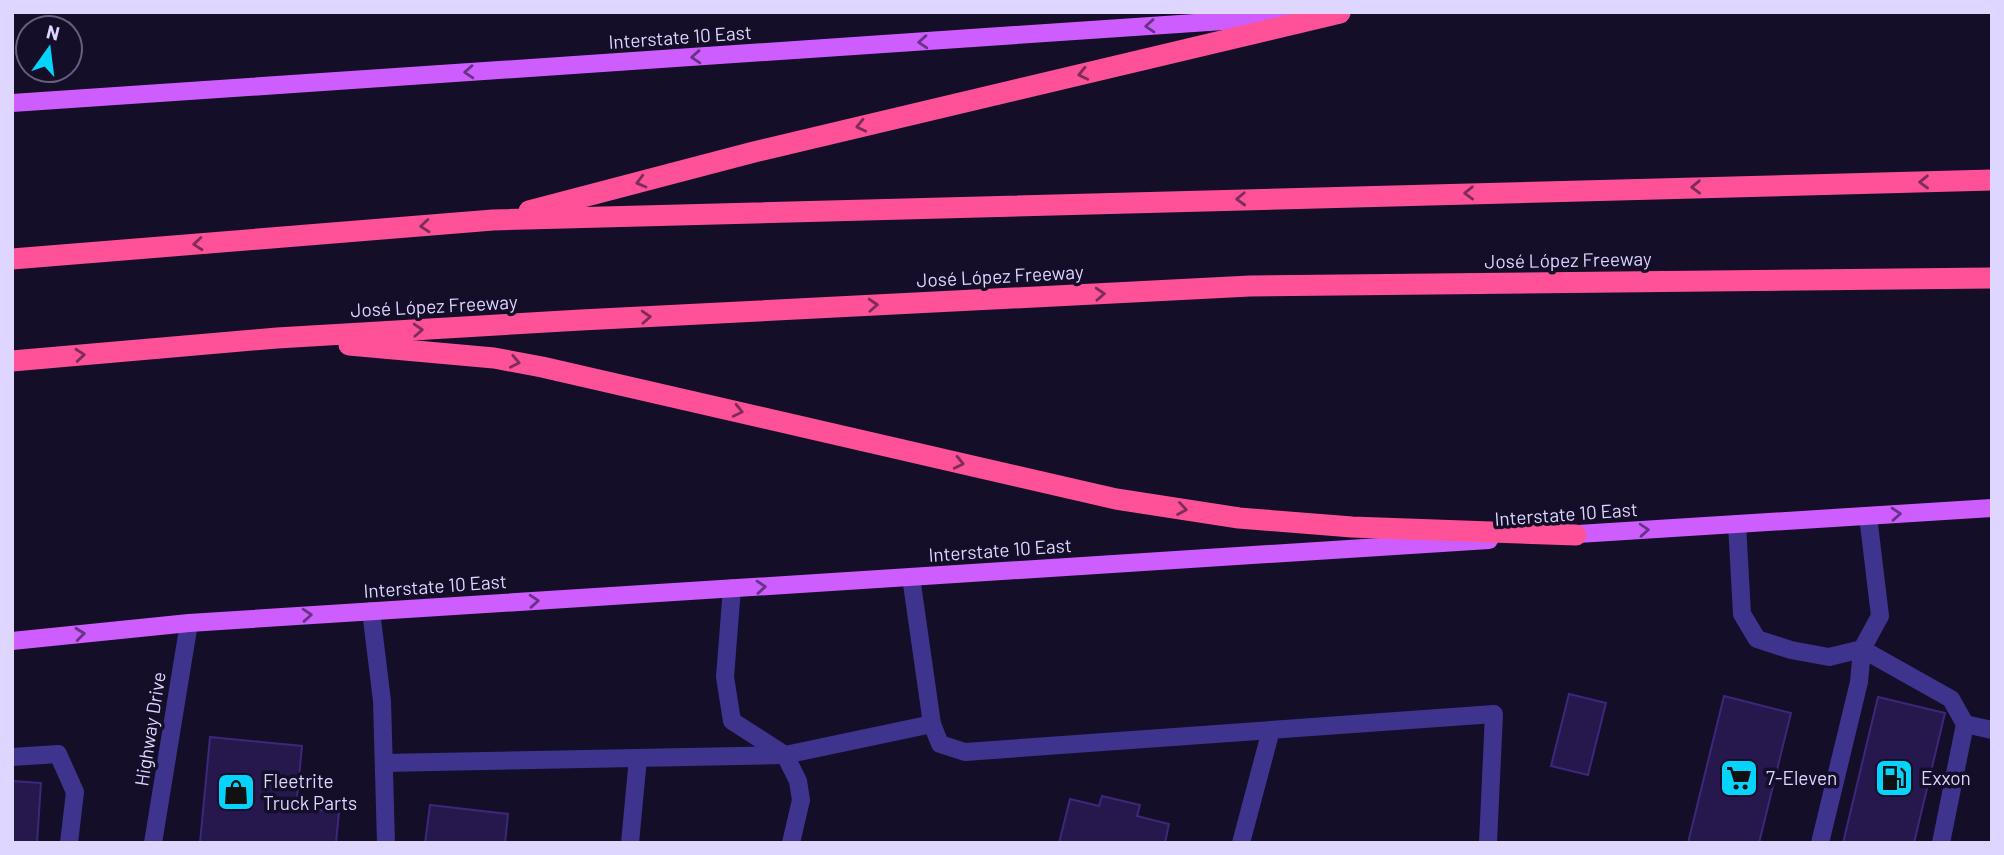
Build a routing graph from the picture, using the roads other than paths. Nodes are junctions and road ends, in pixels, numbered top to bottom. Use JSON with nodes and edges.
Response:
{"nodes":[{"id":1,"x":1346,"y":13,"type":"edge"},
{"id":2,"x":12,"y":103,"type":"edge"},
{"id":3,"x":1992,"y":180,"type":"edge"},
{"id":4,"x":493,"y":220,"type":"junction"},
{"id":5,"x":12,"y":259,"type":"edge"},
{"id":6,"x":1992,"y":278,"type":"edge"},
{"id":7,"x":277,"y":338,"type":"junction"},
{"id":8,"x":12,"y":361,"type":"edge"},
{"id":9,"x":1992,"y":508,"type":"edge"},
{"id":10,"x":1868,"y":516,"type":"junction"},
{"id":11,"x":1737,"y":524,"type":"junction"},
{"id":12,"x":1576,"y":535,"type":"junction"},
{"id":13,"x":911,"y":577,"type":"junction"},
{"id":14,"x":732,"y":589,"type":"junction"},
{"id":15,"x":371,"y":611,"type":"junction"},
{"id":16,"x":189,"y":622,"type":"junction"},
{"id":17,"x":12,"y":641,"type":"edge"},
{"id":18,"x":1862,"y":649,"type":"junction"},
{"id":19,"x":1965,"y":723,"type":"junction"},
{"id":20,"x":932,"y":724,"type":"junction"},
{"id":21,"x":1271,"y":730,"type":"junction"},
{"id":22,"x":1992,"y":730,"type":"edge"},
{"id":23,"x":785,"y":755,"type":"junction"},
{"id":24,"x":12,"y":757,"type":"edge"},
{"id":25,"x":638,"y":758,"type":"junction"},
{"id":26,"x":384,"y":763,"type":"junction"},
{"id":27,"x":69,"y":843,"type":"edge"},
{"id":28,"x":153,"y":843,"type":"edge"},
{"id":29,"x":386,"y":843,"type":"edge"},
{"id":30,"x":630,"y":843,"type":"edge"},
{"id":31,"x":791,"y":843,"type":"edge"},
{"id":32,"x":1241,"y":843,"type":"edge"},
{"id":33,"x":1488,"y":843,"type":"edge"},
{"id":34,"x":1820,"y":843,"type":"edge"},
{"id":35,"x":1941,"y":843,"type":"edge"}],
"edges":[{"from":1,"to":2,"type":"main road","name":"Interstate 10 East","one_way":true},
{"from":1,"to":4,"type":"highway","one_way":true},
{"from":3,"to":4,"type":"highway","one_way":true},
{"from":4,"to":5,"type":"highway","one_way":true},
{"from":7,"to":6,"type":"highway","name":"José López Freeway","one_way":true},
{"from":8,"to":7,"type":"highway","name":"José López Freeway","one_way":true},
{"from":7,"to":12,"type":"highway","one_way":true},
{"from":10,"to":9,"type":"main road","name":"Interstate 10 East","one_way":true},
{"from":10,"to":11,"type":"main road","name":"Interstate 10 East"},
{"from":10,"to":18,"type":"street"},
{"from":12,"to":11,"type":"main road","name":"Interstate 10 East","one_way":true},
{"from":11,"to":18,"type":"street"},
{"from":12,"to":13,"type":"main road","name":"Interstate 10 East"},
{"from":14,"to":13,"type":"main road","name":"Interstate 10 East","one_way":true},
{"from":13,"to":20,"type":"street"},
{"from":15,"to":14,"type":"main road","name":"Interstate 10 East","one_way":true},
{"from":14,"to":23,"type":"street"},
{"from":16,"to":15,"type":"main road","name":"Interstate 10 East","one_way":true},
{"from":15,"to":26,"type":"street"},
{"from":17,"to":16,"type":"main road","name":"Interstate 10 East","one_way":true},
{"from":16,"to":28,"type":"street","name":"Highway Drive"},
{"from":18,"to":19,"type":"street"},
{"from":18,"to":34,"type":"street"},
{"from":19,"to":22,"type":"street"},
{"from":19,"to":35,"type":"street"},
{"from":20,"to":21,"type":"street"},
{"from":20,"to":23,"type":"street"},
{"from":21,"to":32,"type":"street"},
{"from":21,"to":33,"type":"street"},
{"from":23,"to":25,"type":"street"},
{"from":23,"to":31,"type":"street"},
{"from":24,"to":27,"type":"street"},
{"from":25,"to":26,"type":"street"},
{"from":25,"to":30,"type":"street"},
{"from":26,"to":29,"type":"street"}]}
